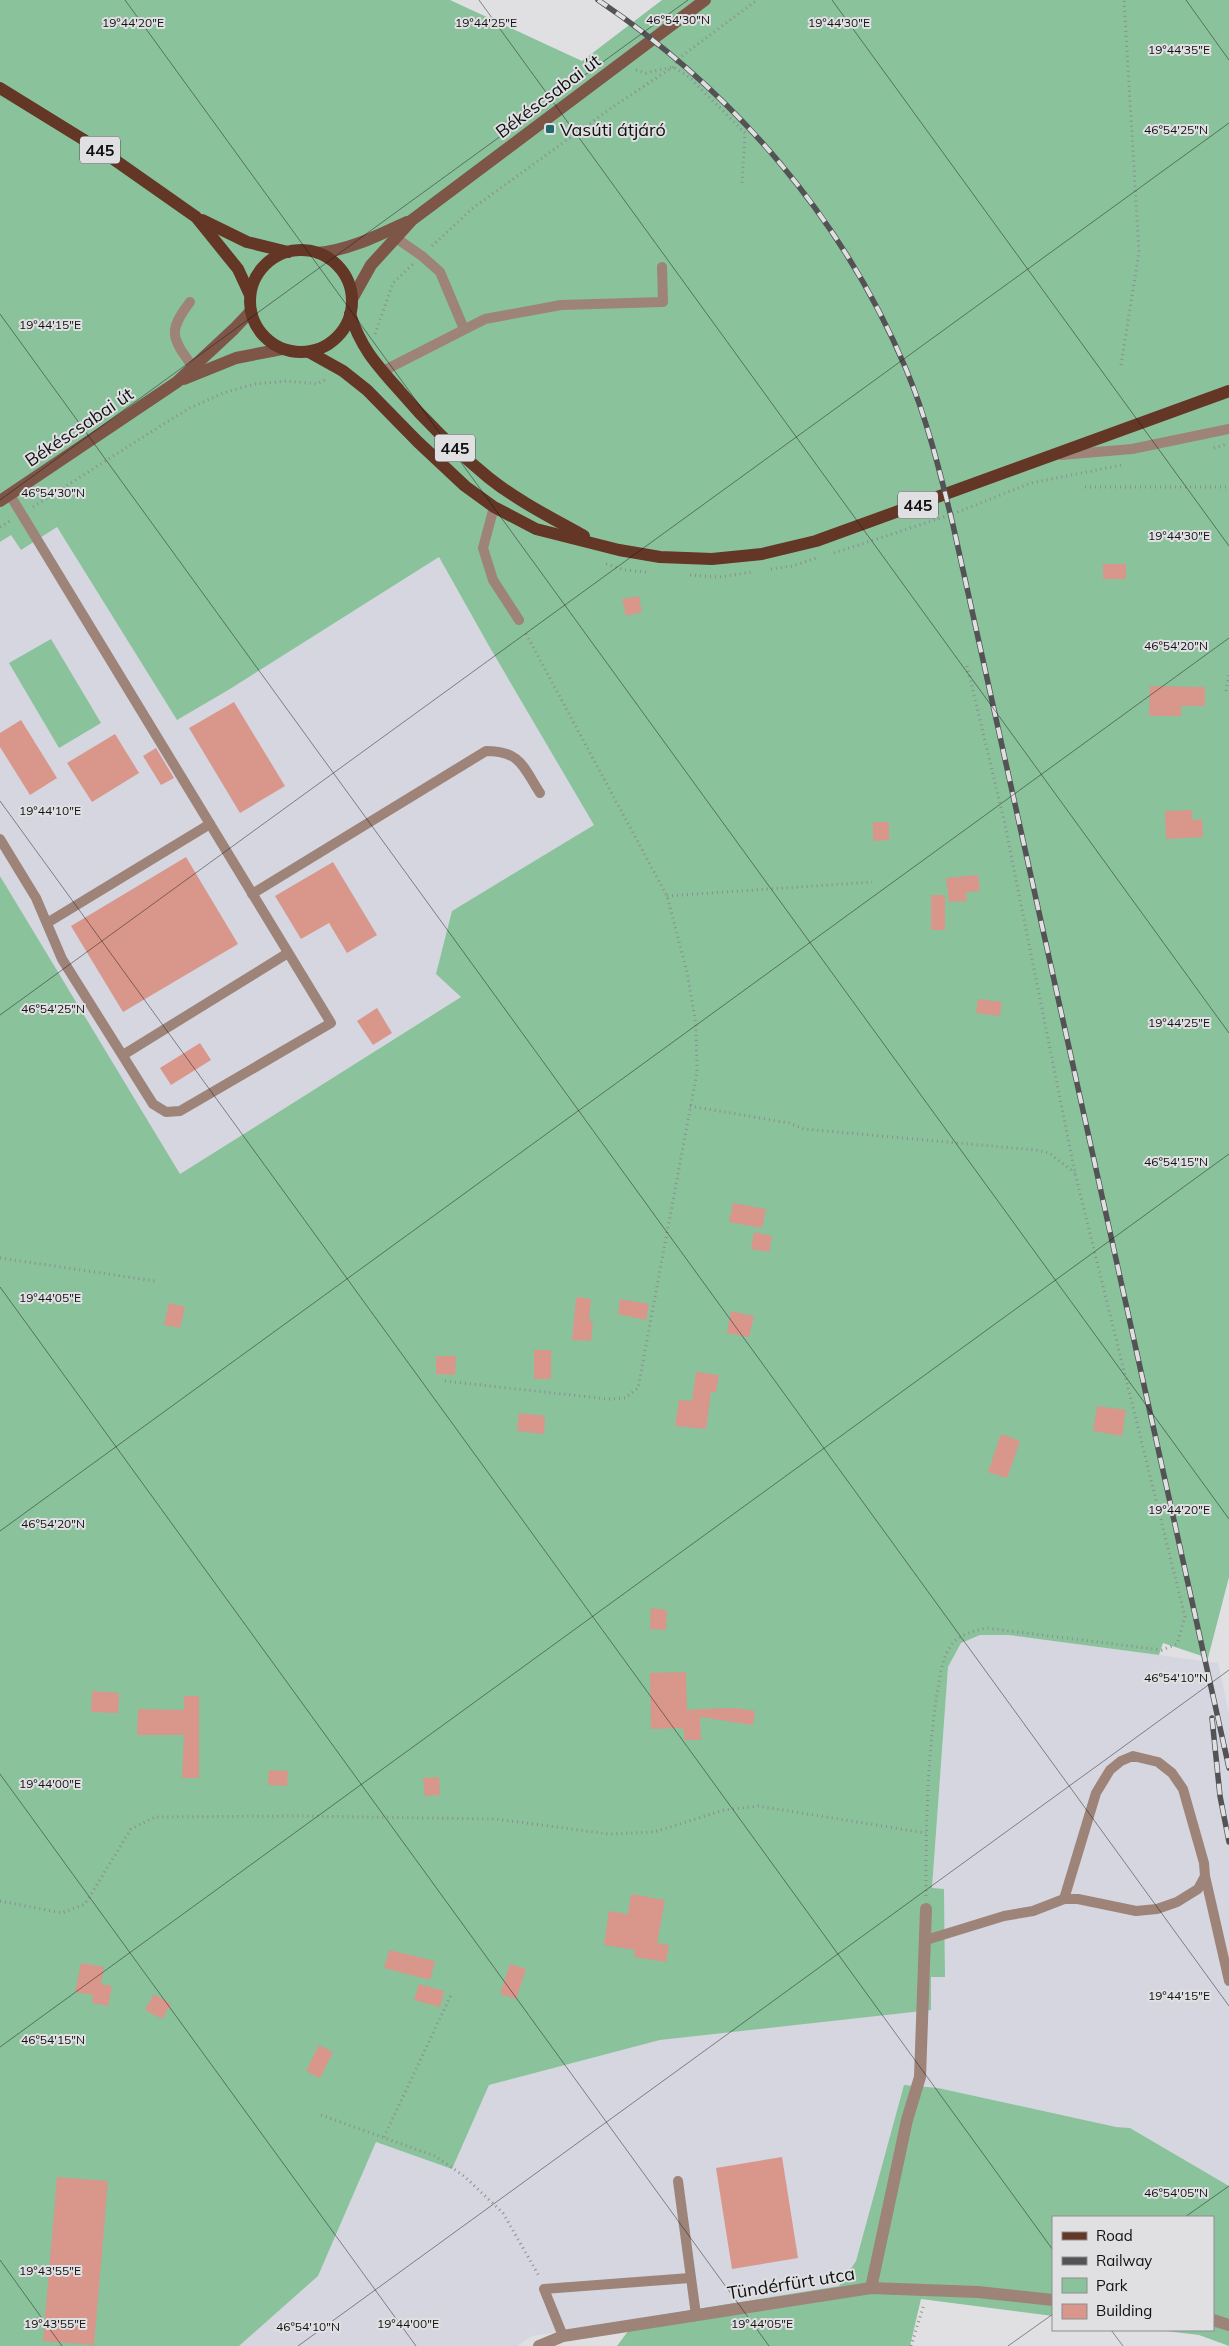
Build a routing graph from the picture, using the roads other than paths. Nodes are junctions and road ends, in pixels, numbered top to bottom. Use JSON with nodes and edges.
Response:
{"nodes":[{"id":1,"x":705,"y":0,"type":"edge"},
{"id":2,"x":0,"y":88,"type":"edge"},
{"id":3,"x":196,"y":217,"type":"junction"},
{"id":4,"x":412,"y":220,"type":"junction"},
{"id":5,"x":396,"y":238,"type":"junction"},
{"id":6,"x":288,"y":252,"type":"junction"},
{"id":7,"x":318,"y":253,"type":"junction"},
{"id":8,"x":662,"y":267,"type":"dead end"},
{"id":9,"x":250,"y":295,"type":"junction"},
{"id":10,"x":352,"y":299,"type":"junction"},
{"id":11,"x":190,"y":302,"type":"dead end"},
{"id":12,"x":251,"y":311,"type":"junction"},
{"id":13,"x":350,"y":314,"type":"junction"},
{"id":14,"x":464,"y":329,"type":"junction"},
{"id":15,"x":282,"y":349,"type":"junction"},
{"id":16,"x":309,"y":352,"type":"junction"},
{"id":17,"x":193,"y":367,"type":"junction"},
{"id":18,"x":383,"y":372,"type":"junction"},
{"id":19,"x":178,"y":382,"type":"junction"},
{"id":20,"x":1229,"y":391,"type":"edge"},
{"id":21,"x":1229,"y":429,"type":"edge"},
{"id":22,"x":1050,"y":456,"type":"junction"},
{"id":23,"x":5,"y":498,"type":"edge"},
{"id":24,"x":494,"y":508,"type":"junction"},
{"id":25,"x":597,"y":543,"type":"junction"},
{"id":26,"x":519,"y":620,"type":"road end"},
{"id":27,"x":540,"y":793,"type":"dead end"},
{"id":28,"x":210,"y":824,"type":"junction"},
{"id":29,"x":0,"y":838,"type":"edge"},
{"id":30,"x":252,"y":894,"type":"junction"},
{"id":31,"x":47,"y":923,"type":"junction"},
{"id":32,"x":288,"y":953,"type":"junction"},
{"id":33,"x":123,"y":1055,"type":"junction"},
{"id":34,"x":1205,"y":1876,"type":"junction"},
{"id":35,"x":1064,"y":1899,"type":"junction"},
{"id":36,"x":926,"y":1909,"type":"road end"},
{"id":37,"x":926,"y":1940,"type":"junction"},
{"id":38,"x":1229,"y":1981,"type":"edge"},
{"id":39,"x":678,"y":2182,"type":"dead end"},
{"id":40,"x":690,"y":2278,"type":"junction"},
{"id":41,"x":871,"y":2288,"type":"junction"},
{"id":42,"x":1052,"y":2300,"type":"edge"},
{"id":43,"x":696,"y":2316,"type":"junction"},
{"id":44,"x":1214,"y":2320,"type":"edge"},
{"id":45,"x":1229,"y":2325,"type":"edge"},
{"id":46,"x":563,"y":2336,"type":"junction"},
{"id":47,"x":539,"y":2346,"type":"edge"}],
"edges":[{"from":1,"to":4,"type":"street","name":"Békéscsabai út"},
{"from":2,"to":3,"type":"main road","number":"445"},
{"from":3,"to":6,"type":"main road","number":"445"},
{"from":3,"to":9,"type":"main road","number":"445"},
{"from":4,"to":5,"type":"street","name":"Békéscsabai út"},
{"from":4,"to":7,"type":"street","name":"Békéscsabai út"},
{"from":5,"to":10,"type":"street","name":"Békéscsabai út"},
{"from":5,"to":14,"type":"lane"},
{"from":6,"to":7,"type":"main road","number":"445"},
{"from":6,"to":9,"type":"main road","number":"445"},
{"from":7,"to":10,"type":"main road","number":"445"},
{"from":8,"to":14,"type":"lane"},
{"from":9,"to":12,"type":"main road","number":"445"},
{"from":10,"to":13,"type":"main road","number":"445"},
{"from":11,"to":17,"type":"lane"},
{"from":12,"to":15,"type":"main road","number":"445"},
{"from":12,"to":17,"type":"street","name":"Békéscsabai út"},
{"from":13,"to":16,"type":"main road","number":"445"},
{"from":13,"to":18,"type":"main road","number":"445"},
{"from":14,"to":18,"type":"lane"},
{"from":15,"to":16,"type":"main road","number":"445"},
{"from":15,"to":19,"type":"street","name":"Békéscsabai út"},
{"from":16,"to":24,"type":"main road","number":"445"},
{"from":17,"to":19,"type":"street","name":"Békéscsabai út"},
{"from":18,"to":25,"type":"main road","number":"445"},
{"from":19,"to":23,"type":"street","name":"Békéscsabai út"},
{"from":20,"to":22,"type":"main road","number":"445"},
{"from":21,"to":22,"type":"lane"},
{"from":22,"to":25,"type":"main road","number":"445"},
{"from":23,"to":28,"type":"lane"},
{"from":24,"to":25,"type":"main road","number":"445"},
{"from":24,"to":26,"type":"lane"},
{"from":27,"to":30,"type":"lane"},
{"from":28,"to":30,"type":"lane"},
{"from":28,"to":31,"type":"lane"},
{"from":29,"to":31,"type":"lane"},
{"from":30,"to":32,"type":"lane"},
{"from":31,"to":33,"type":"lane"},
{"from":32,"to":33,"type":"lane"},
{"from":32,"to":33,"type":"lane"},
{"from":34,"to":35,"type":"lane"},
{"from":34,"to":35,"type":"lane"},
{"from":34,"to":38,"type":"lane"},
{"from":35,"to":37,"type":"lane"},
{"from":36,"to":37,"type":"street"},
{"from":37,"to":41,"type":"street"},
{"from":39,"to":40,"type":"lane"},
{"from":40,"to":43,"type":"lane"},
{"from":40,"to":46,"type":"lane"},
{"from":41,"to":42,"type":"street","name":"Tündérfürt utca"},
{"from":41,"to":43,"type":"street","name":"Tündérfürt utca"},
{"from":43,"to":46,"type":"street","name":"Tündérfürt utca"},
{"from":44,"to":45,"type":"street"},
{"from":46,"to":47,"type":"street","name":"Tündérfürt utca"}]}
